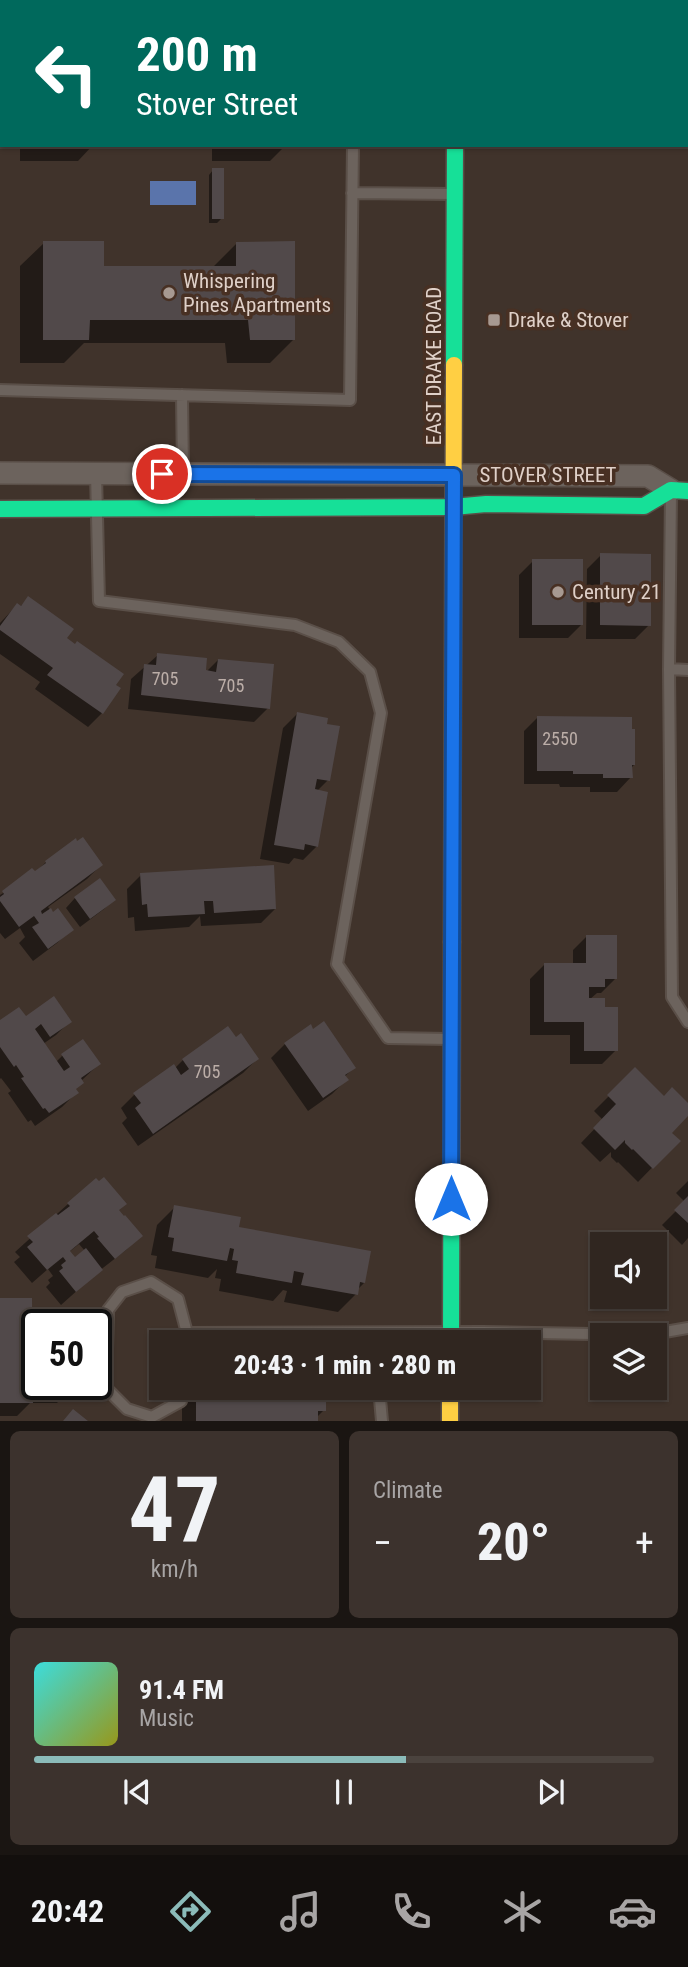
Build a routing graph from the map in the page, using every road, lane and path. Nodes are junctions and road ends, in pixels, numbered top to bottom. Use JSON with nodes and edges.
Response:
{"nodes":[{"id":1,"x":353,"y":147,"type":"edge"},
{"id":2,"x":455,"y":147,"type":"edge"},
{"id":3,"x":352,"y":193,"type":"junction"},
{"id":4,"x":455,"y":194,"type":"junction"},
{"id":5,"x":0,"y":390,"type":"edge"},
{"id":6,"x":182,"y":395,"type":"junction"},
{"id":7,"x":0,"y":473,"type":"edge"},
{"id":8,"x":96,"y":473,"type":"junction"},
{"id":9,"x":183,"y":474,"type":"junction"},
{"id":10,"x":454,"y":475,"type":"junction"},
{"id":11,"x":679,"y":490,"type":"edge"},
{"id":12,"x":453,"y":507,"type":"junction"},
{"id":13,"x":96,"y":508,"type":"junction"},
{"id":14,"x":0,"y":509,"type":"edge"},
{"id":15,"x":669,"y":669,"type":"junction"},
{"id":16,"x":688,"y":670,"type":"edge"},
{"id":17,"x":688,"y":1022,"type":"edge"},
{"id":18,"x":452,"y":1039,"type":"junction"},
{"id":19,"x":688,"y":1328,"type":"edge"},
{"id":20,"x":185,"y":1330,"type":"edge"},
{"id":21,"x":451,"y":1330,"type":"edge"},
{"id":22,"x":541,"y":1336,"type":"edge"},
{"id":23,"x":181,"y":1400,"type":"edge"},
{"id":24,"x":380,"y":1400,"type":"edge"},
{"id":25,"x":450,"y":1400,"type":"edge"},
{"id":26,"x":382,"y":1421,"type":"edge"},
{"id":27,"x":450,"y":1421,"type":"edge"}],
"edges":[{"from":1,"to":3,"type":"lane"},
{"from":2,"to":4,"type":"main road","name":"EAST DRAKE ROAD"},
{"from":3,"to":4,"type":"lane"},
{"from":3,"to":6,"type":"lane"},
{"from":4,"to":10,"type":"main road","name":"EAST DRAKE ROAD"},
{"from":5,"to":6,"type":"lane"},
{"from":6,"to":9,"type":"lane"},
{"from":7,"to":8,"type":"street","name":"STOVER STREET"},
{"from":8,"to":9,"type":"street","name":"STOVER STREET"},
{"from":8,"to":13,"type":"lane"},
{"from":9,"to":10,"type":"street","name":"STOVER STREET"},
{"from":10,"to":11,"type":"street","name":"STOVER STREET"},
{"from":10,"to":12,"type":"main road","name":"EAST DRAKE ROAD"},
{"from":11,"to":12,"type":"main road","name":"STOVER STREET"},
{"from":11,"to":15,"type":"lane"},
{"from":12,"to":13,"type":"main road","name":"STOVER STREET"},
{"from":12,"to":18,"type":"main road","name":"EAST DRAKE ROAD"},
{"from":13,"to":14,"type":"main road","name":"STOVER STREET"},
{"from":13,"to":18,"type":"lane"},
{"from":15,"to":16,"type":"lane"},
{"from":15,"to":17,"type":"lane"},
{"from":18,"to":21,"type":"main road","name":"EAST DRAKE ROAD"},
{"from":19,"to":22,"type":"lane"},
{"from":20,"to":23,"type":"lane"},
{"from":24,"to":26,"type":"lane"},
{"from":25,"to":27,"type":"main road"}]}
